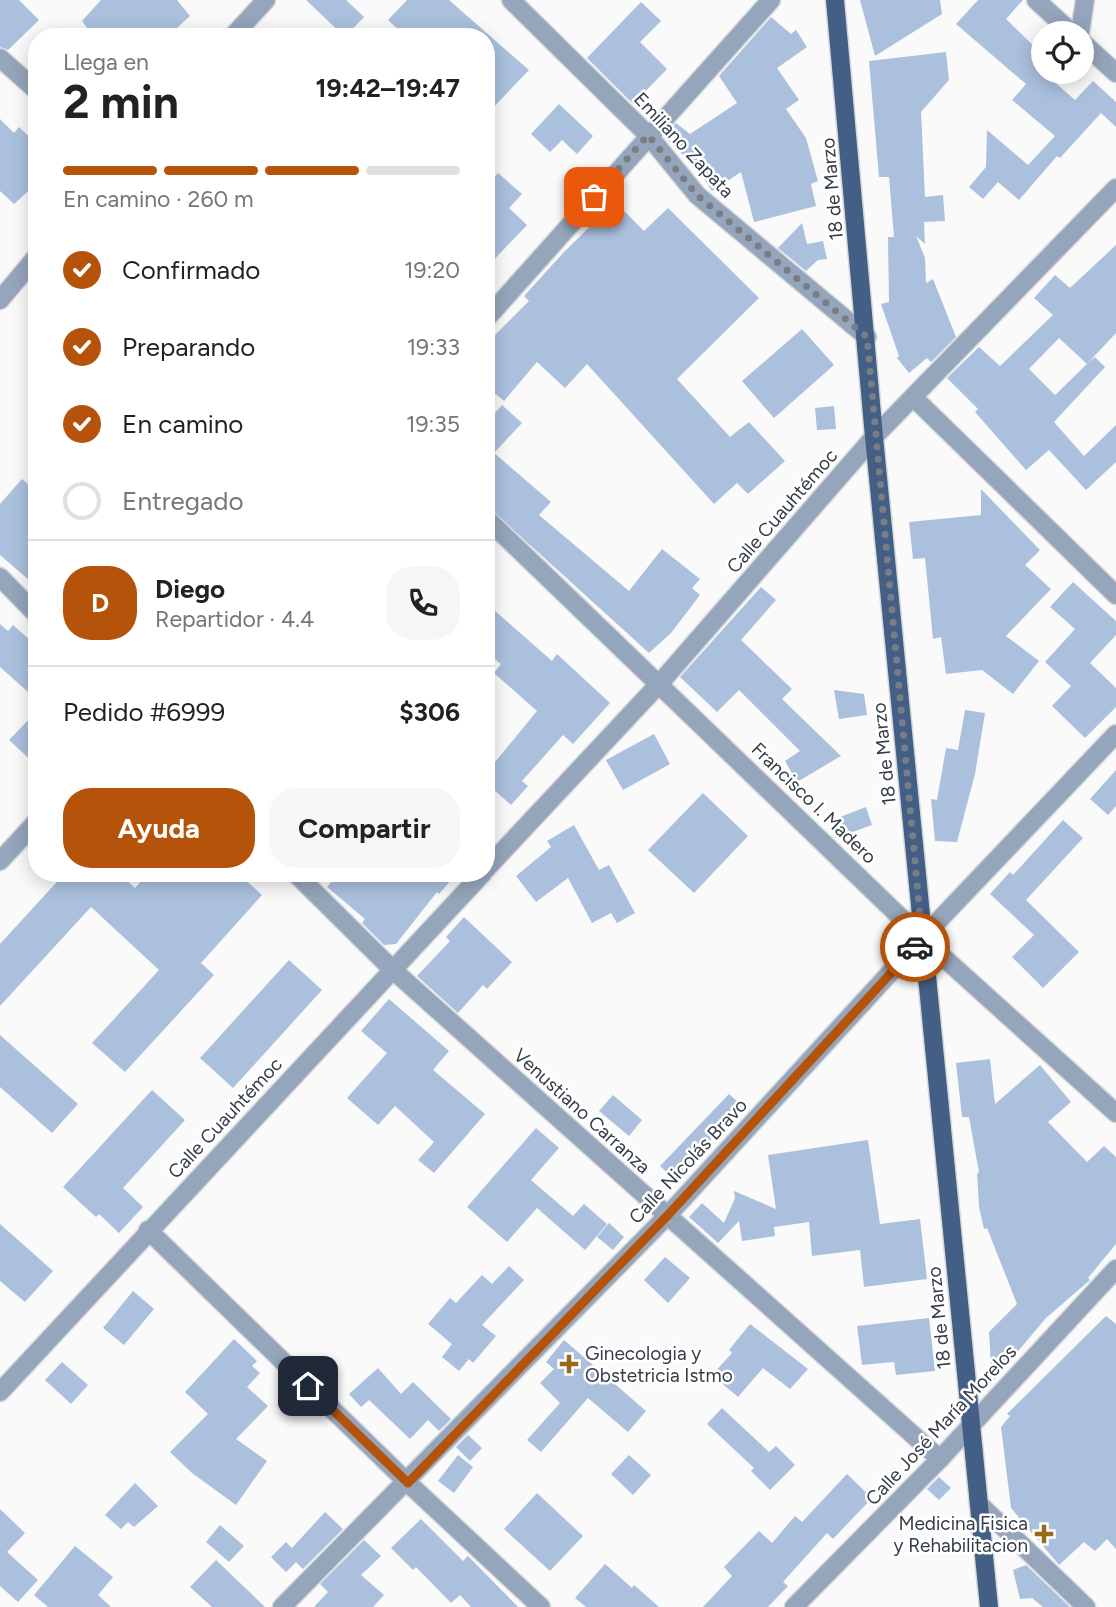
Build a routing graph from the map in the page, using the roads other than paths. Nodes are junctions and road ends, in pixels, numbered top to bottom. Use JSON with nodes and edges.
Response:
{"nodes":[{"id":1,"x":266,"y":0,"type":"edge"},
{"id":2,"x":511,"y":0,"type":"edge"},
{"id":3,"x":771,"y":0,"type":"edge"},
{"id":4,"x":835,"y":0,"type":"edge"},
{"id":5,"x":1036,"y":0,"type":"edge"},
{"id":6,"x":1085,"y":0,"type":"edge"},
{"id":7,"x":1059,"y":21,"type":"edge"},
{"id":8,"x":1082,"y":21,"type":"edge"},
{"id":9,"x":240,"y":28,"type":"edge"},
{"id":10,"x":1094,"y":52,"type":"edge"},
{"id":11,"x":0,"y":58,"type":"edge"},
{"id":12,"x":1116,"y":73,"type":"edge"},
{"id":13,"x":28,"y":83,"type":"edge"},
{"id":14,"x":648,"y":135,"type":"junction"},
{"id":15,"x":1116,"y":188,"type":"edge"},
{"id":16,"x":28,"y":267,"type":"edge"},
{"id":17,"x":0,"y":300,"type":"edge"},
{"id":18,"x":495,"y":309,"type":"edge"},
{"id":19,"x":867,"y":337,"type":"junction"},
{"id":20,"x":912,"y":397,"type":"junction"},
{"id":21,"x":874,"y":437,"type":"junction"},
{"id":22,"x":495,"y":527,"type":"edge"},
{"id":23,"x":0,"y":578,"type":"edge"},
{"id":24,"x":1116,"y":595,"type":"edge"},
{"id":25,"x":28,"y":606,"type":"edge"},
{"id":26,"x":660,"y":683,"type":"junction"},
{"id":27,"x":1116,"y":734,"type":"edge"},
{"id":28,"x":28,"y":831,"type":"edge"},
{"id":29,"x":495,"y":860,"type":"edge"},
{"id":30,"x":0,"y":861,"type":"edge"},
{"id":31,"x":304,"y":882,"type":"edge"},
{"id":32,"x":475,"y":882,"type":"edge"},
{"id":33,"x":922,"y":938,"type":"junction"},
{"id":34,"x":393,"y":970,"type":"junction"},
{"id":35,"x":1116,"y":1113,"type":"edge"},
{"id":36,"x":668,"y":1215,"type":"junction"},
{"id":37,"x":148,"y":1230,"type":"junction"},
{"id":38,"x":1116,"y":1269,"type":"edge"},
{"id":39,"x":0,"y":1392,"type":"edge"},
{"id":40,"x":970,"y":1426,"type":"junction"},
{"id":41,"x":940,"y":1459,"type":"junction"},
{"id":42,"x":408,"y":1483,"type":"junction"},
{"id":43,"x":979,"y":1504,"type":"junction"},
{"id":44,"x":282,"y":1607,"type":"edge"},
{"id":45,"x":541,"y":1607,"type":"edge"},
{"id":46,"x":794,"y":1607,"type":"edge"},
{"id":47,"x":989,"y":1607,"type":"edge"},
{"id":48,"x":1086,"y":1607,"type":"edge"}],
"edges":[{"from":1,"to":9,"type":"street"},
{"from":2,"to":14,"type":"street","name":"Emiliano Zapata"},
{"from":3,"to":14,"type":"street"},
{"from":4,"to":19,"type":"main road","name":"18 de Marzo"},
{"from":5,"to":7,"type":"street"},
{"from":6,"to":8,"type":"street"},
{"from":10,"to":12,"type":"street"},
{"from":11,"to":13,"type":"street"},
{"from":14,"to":18,"type":"street"},
{"from":14,"to":19,"type":"street","name":"Emiliano Zapata"},
{"from":15,"to":20,"type":"street","name":"Calle Cuauhtémoc"},
{"from":16,"to":17,"type":"street"},
{"from":19,"to":21,"type":"main road","name":"18 de Marzo"},
{"from":20,"to":21,"type":"street","name":"Calle Cuauhtémoc"},
{"from":20,"to":24,"type":"street"},
{"from":21,"to":26,"type":"street","name":"Calle Cuauhtémoc"},
{"from":21,"to":33,"type":"main road","name":"18 de Marzo"},
{"from":22,"to":26,"type":"street","name":"Francisco I. Madero"},
{"from":23,"to":25,"type":"street"},
{"from":26,"to":29,"type":"street","name":"Calle Cuauhtémoc"},
{"from":26,"to":33,"type":"street","name":"Francisco I. Madero"},
{"from":27,"to":33,"type":"street","name":"Calle Nicolás Bravo"},
{"from":28,"to":30,"type":"street"},
{"from":31,"to":34,"type":"street","name":"Venustiano Carranza"},
{"from":32,"to":34,"type":"street","name":"Calle Cuauhtémoc"},
{"from":33,"to":35,"type":"street","name":"Francisco I. Madero"},
{"from":33,"to":36,"type":"street","name":"Calle Nicolás Bravo"},
{"from":33,"to":40,"type":"main road","name":"18 de Marzo"},
{"from":34,"to":36,"type":"street","name":"Venustiano Carranza"},
{"from":34,"to":37,"type":"street","name":"Calle Cuauhtémoc"},
{"from":36,"to":41,"type":"street","name":"Venustiano Carranza"},
{"from":36,"to":42,"type":"street","name":"Calle Nicolás Bravo"},
{"from":37,"to":39,"type":"street","name":"Calle Cuauhtémoc"},
{"from":37,"to":42,"type":"street"},
{"from":38,"to":40,"type":"street","name":"Calle José María Morelos"},
{"from":40,"to":41,"type":"street","name":"Calle José María Morelos"},
{"from":40,"to":43,"type":"main road","name":"18 de Marzo"},
{"from":41,"to":46,"type":"street","name":"Calle José María Morelos"},
{"from":42,"to":44,"type":"street","name":"Calle Nicolás Bravo"},
{"from":42,"to":45,"type":"street"},
{"from":43,"to":47,"type":"main road","name":"18 de Marzo"},
{"from":43,"to":48,"type":"street"}]}
